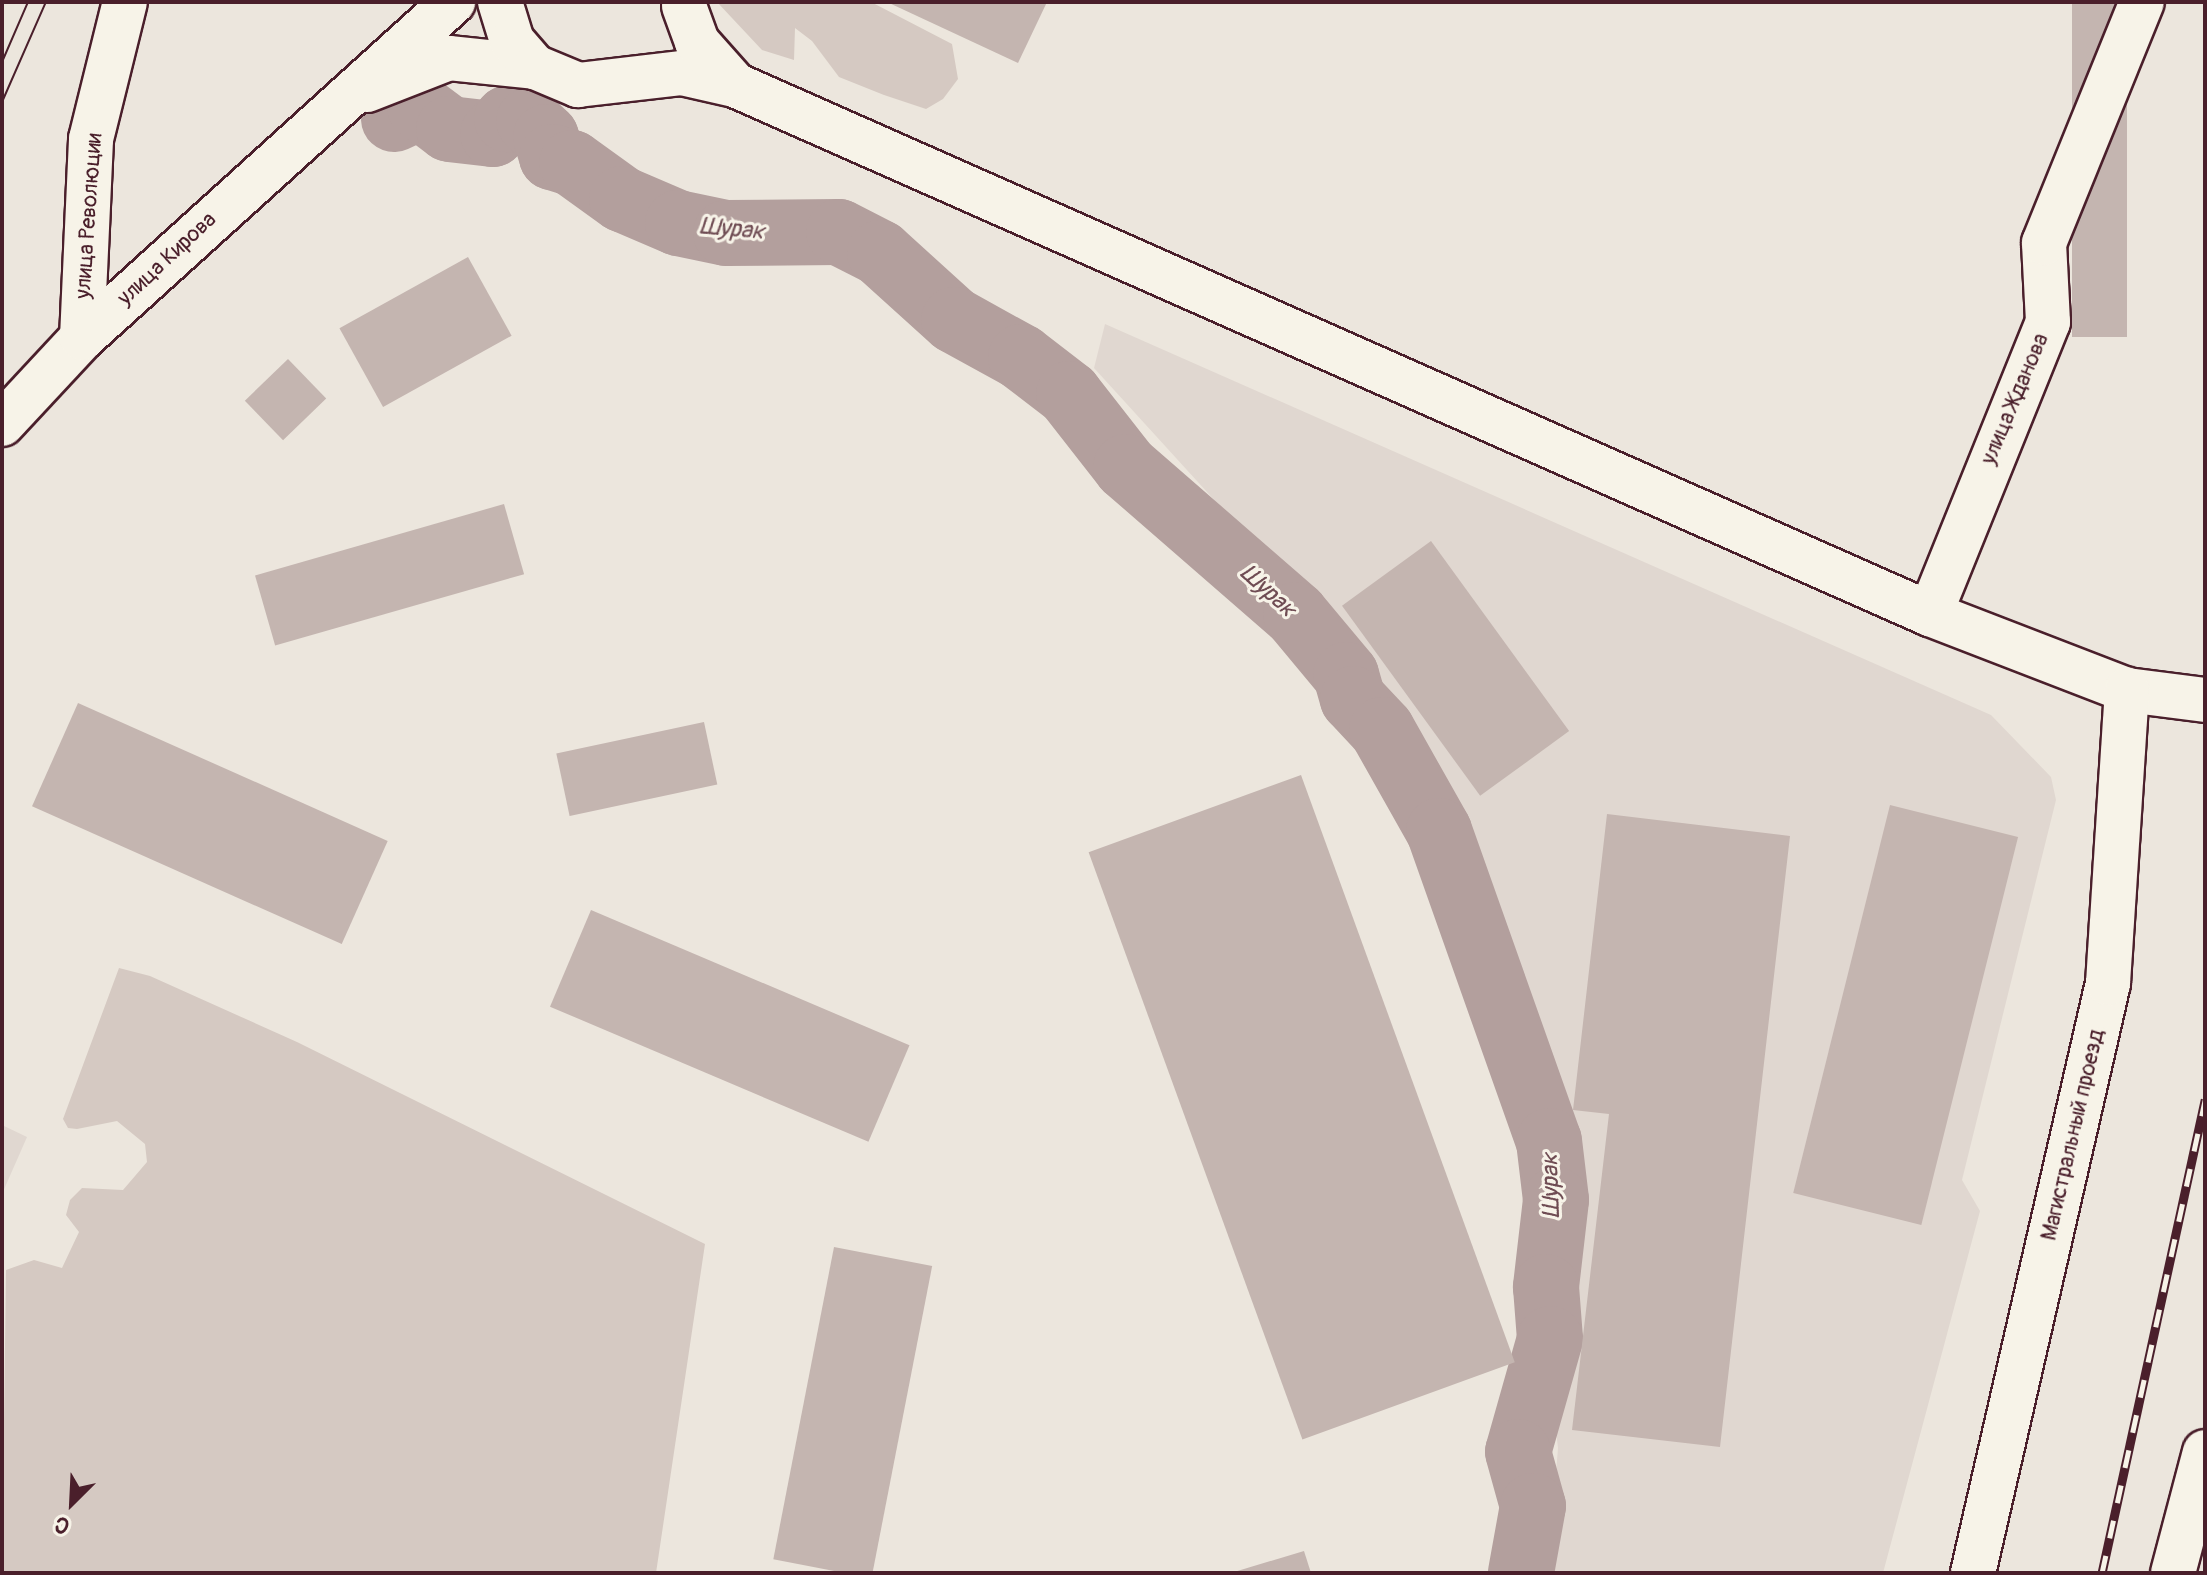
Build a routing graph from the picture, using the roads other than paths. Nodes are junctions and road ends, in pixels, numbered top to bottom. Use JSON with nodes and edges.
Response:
{"nodes":[{"id":1,"x":125,"y":2,"type":"edge"},
{"id":2,"x":453,"y":2,"type":"edge"},
{"id":3,"x":500,"y":2,"type":"edge"},
{"id":4,"x":2142,"y":2,"type":"edge"},
{"id":5,"x":683,"y":4,"type":"edge"},
{"id":6,"x":535,"y":67,"type":"junction"},
{"id":7,"x":636,"y":75,"type":"junction"},
{"id":8,"x":735,"y":85,"type":"junction"},
{"id":9,"x":339,"y":101,"type":"junction"},
{"id":10,"x":82,"y":338,"type":"junction"},
{"id":11,"x":2,"y":424,"type":"edge"},
{"id":12,"x":1930,"y":614,"type":"junction"},
{"id":13,"x":2127,"y":690,"type":"junction"},
{"id":14,"x":2205,"y":700,"type":"edge"},
{"id":15,"x":2205,"y":1452,"type":"edge"},
{"id":16,"x":1973,"y":1573,"type":"edge"},
{"id":17,"x":2173,"y":1573,"type":"edge"}],
"edges":[{"from":1,"to":10,"type":"main road","name":"улица Революции"},
{"from":2,"to":9,"type":"main road","name":"улица Кирова"},
{"from":3,"to":6,"type":"main road"},
{"from":4,"to":12,"type":"main road","name":"улица Жданова"},
{"from":5,"to":7,"type":"main road"},
{"from":5,"to":8,"type":"main road"},
{"from":6,"to":7,"type":"main road"},
{"from":6,"to":9,"type":"main road"},
{"from":7,"to":8,"type":"main road"},
{"from":8,"to":12,"type":"main road"},
{"from":9,"to":10,"type":"main road","name":"улица Кирова"},
{"from":10,"to":11,"type":"main road","name":"улица Кирова"},
{"from":12,"to":13,"type":"main road"},
{"from":13,"to":14,"type":"main road"},
{"from":13,"to":16,"type":"main road","name":"Магистральный проезд"},
{"from":15,"to":17,"type":"main road"}]}
